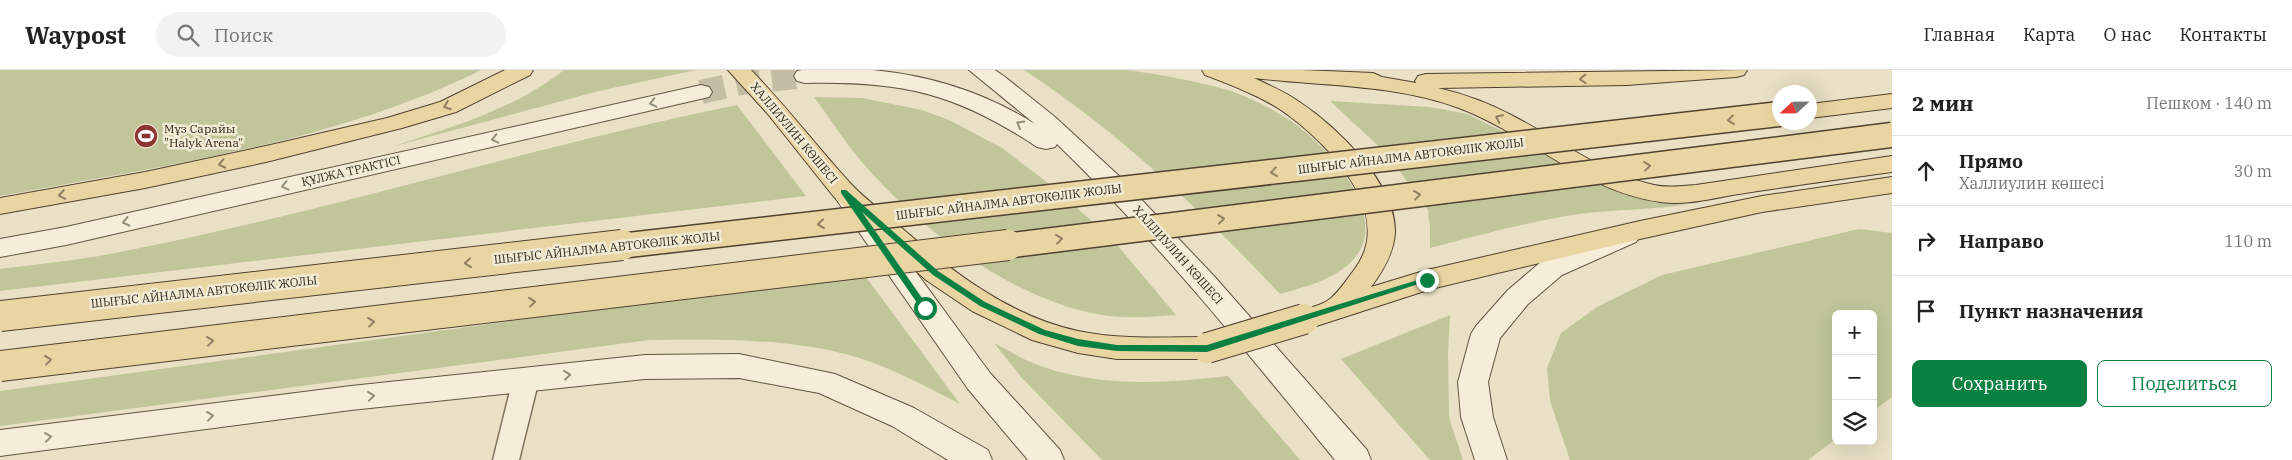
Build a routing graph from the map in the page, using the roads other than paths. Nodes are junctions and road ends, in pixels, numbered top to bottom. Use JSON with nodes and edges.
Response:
{"nodes":[{"id":1,"x":522,"y":70,"type":"edge"},
{"id":2,"x":739,"y":70,"type":"edge"},
{"id":3,"x":757,"y":70,"type":"edge"},
{"id":4,"x":980,"y":70,"type":"edge"},
{"id":5,"x":1213,"y":70,"type":"edge"},
{"id":6,"x":1239,"y":70,"type":"edge"},
{"id":7,"x":1736,"y":70,"type":"edge"},
{"id":8,"x":805,"y":76,"type":"tunnel mouth"},
{"id":9,"x":1355,"y":80,"type":"junction"},
{"id":10,"x":701,"y":92,"type":"tunnel mouth"},
{"id":11,"x":1892,"y":101,"type":"edge"},
{"id":12,"x":775,"y":108,"type":"junction"},
{"id":13,"x":1817,"y":110,"type":"edge"},
{"id":14,"x":1772,"y":115,"type":"edge"},
{"id":15,"x":1892,"y":135,"type":"edge"},
{"id":16,"x":1892,"y":164,"type":"edge"},
{"id":17,"x":1892,"y":185,"type":"edge"},
{"id":18,"x":844,"y":192,"type":"junction"},
{"id":19,"x":0,"y":206,"type":"edge"},
{"id":20,"x":1640,"y":230,"type":"junction"},
{"id":21,"x":0,"y":248,"type":"edge"},
{"id":22,"x":1214,"y":294,"type":"junction"},
{"id":23,"x":1338,"y":307,"type":"junction"},
{"id":24,"x":0,"y":316,"type":"edge"},
{"id":25,"x":0,"y":366,"type":"edge"},
{"id":26,"x":526,"y":380,"type":"junction"},
{"id":27,"x":0,"y":443,"type":"edge"},
{"id":28,"x":506,"y":460,"type":"edge"},
{"id":29,"x":976,"y":460,"type":"edge"},
{"id":30,"x":1048,"y":460,"type":"edge"},
{"id":31,"x":1355,"y":460,"type":"edge"},
{"id":32,"x":1492,"y":460,"type":"edge"}],
"edges":[{"from":1,"to":19,"type":"main road","one_way":true},
{"from":2,"to":12,"type":"main road","name":"ХАЛЛИУЛИН КӨШЕСІ"},
{"from":3,"to":12,"type":"main road"},
{"from":4,"to":22,"type":"main road","name":"ХАЛЛИУЛИН КӨШЕСІ"},
{"from":5,"to":23,"type":"main road"},
{"from":6,"to":9,"type":"main road"},
{"from":7,"to":9,"type":"main road","one_way":true},
{"from":22,"to":8,"type":"main road","one_way":true},
{"from":16,"to":9,"type":"main road","one_way":true},
{"from":10,"to":21,"type":"main road","name":"ҚҰЛЖА ТРАКТІСІ","one_way":true},
{"from":11,"to":13,"type":"main road"},
{"from":12,"to":18,"type":"main road","name":"ХАЛЛИУЛИН КӨШЕСІ"},
{"from":14,"to":24,"type":"main road","name":"ШЫҒЫС АЙНАЛМА АВТОКӨЛІК ЖОЛЫ","one_way":true,"bridge":true},
{"from":25,"to":15,"type":"main road","one_way":true,"bridge":true},
{"from":17,"to":20,"type":"main road"},
{"from":18,"to":23,"type":"main road","bridge":true},
{"from":18,"to":30,"type":"main road","name":"ХАЛЛИУЛИН КӨШЕСІ"},
{"from":20,"to":23,"type":"main road"},
{"from":20,"to":32,"type":"main road"},
{"from":22,"to":31,"type":"main road","name":"ХАЛЛИУЛИН КӨШЕСІ"},
{"from":27,"to":26,"type":"main road","one_way":true},
{"from":26,"to":28,"type":"lane"},
{"from":26,"to":29,"type":"main road","one_way":true}]}
